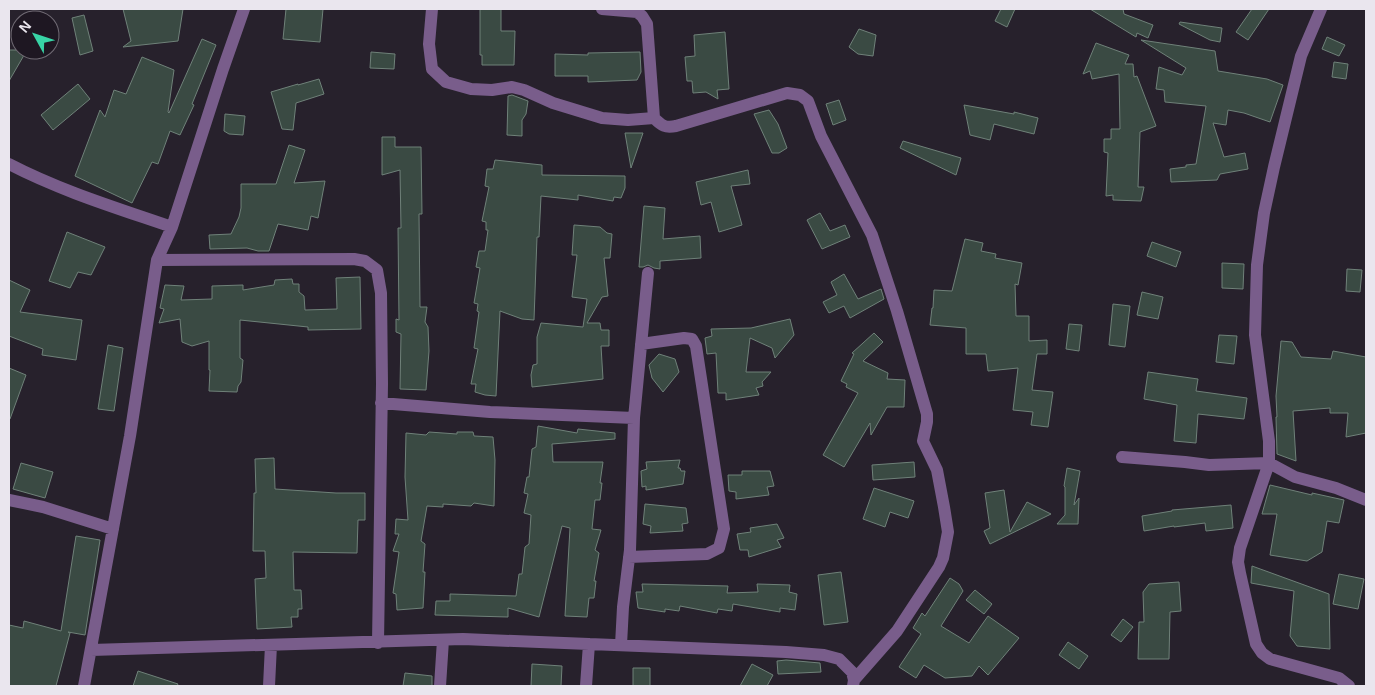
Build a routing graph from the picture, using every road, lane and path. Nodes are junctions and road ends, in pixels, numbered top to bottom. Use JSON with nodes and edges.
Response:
{"nodes":[{"id":1,"x":244,"y":9,"type":"edge"},
{"id":2,"x":432,"y":9,"type":"edge"},
{"id":3,"x":602,"y":9,"type":"edge"},
{"id":4,"x":1321,"y":9,"type":"edge"},
{"id":5,"x":654,"y":118,"type":"junction"},
{"id":6,"x":9,"y":165,"type":"edge"},
{"id":7,"x":172,"y":227,"type":"junction"},
{"id":8,"x":157,"y":260,"type":"junction"},
{"id":9,"x":648,"y":273,"type":"dead end"},
{"id":10,"x":642,"y":344,"type":"junction"},
{"id":11,"x":381,"y":403,"type":"junction"},
{"id":12,"x":634,"y":418,"type":"junction"},
{"id":13,"x":1122,"y":457,"type":"dead end"},
{"id":14,"x":1269,"y":463,"type":"junction"},
{"id":15,"x":9,"y":500,"type":"edge"},
{"id":16,"x":1366,"y":500,"type":"edge"},
{"id":17,"x":113,"y":528,"type":"junction"},
{"id":18,"x":629,"y":558,"type":"junction"},
{"id":19,"x":443,"y":640,"type":"junction"},
{"id":20,"x":378,"y":642,"type":"junction"},
{"id":21,"x":589,"y":644,"type":"junction"},
{"id":22,"x":271,"y":645,"type":"junction"},
{"id":23,"x":621,"y":646,"type":"junction"},
{"id":24,"x":91,"y":650,"type":"junction"},
{"id":25,"x":869,"y":664,"type":"junction"},
{"id":26,"x":845,"y":665,"type":"junction"},
{"id":27,"x":854,"y":683,"type":"edge"},
{"id":28,"x":84,"y":686,"type":"edge"},
{"id":29,"x":269,"y":686,"type":"edge"},
{"id":30,"x":440,"y":686,"type":"edge"},
{"id":31,"x":586,"y":686,"type":"edge"},
{"id":32,"x":1349,"y":686,"type":"edge"}],
"edges":[{"from":1,"to":7,"type":"street"},
{"from":2,"to":5,"type":"street"},
{"from":3,"to":5,"type":"street"},
{"from":4,"to":14,"type":"street"},
{"from":5,"to":25,"type":"street"},
{"from":6,"to":7,"type":"street"},
{"from":7,"to":8,"type":"street"},
{"from":8,"to":11,"type":"street"},
{"from":8,"to":17,"type":"street"},
{"from":9,"to":10,"type":"street"},
{"from":10,"to":12,"type":"street"},
{"from":10,"to":18,"type":"street"},
{"from":11,"to":12,"type":"street"},
{"from":11,"to":20,"type":"street"},
{"from":12,"to":18,"type":"street"},
{"from":13,"to":14,"type":"street"},
{"from":14,"to":16,"type":"street"},
{"from":14,"to":32,"type":"street"},
{"from":15,"to":17,"type":"street"},
{"from":17,"to":24,"type":"street"},
{"from":18,"to":23,"type":"street"},
{"from":19,"to":20,"type":"street"},
{"from":19,"to":21,"type":"street"},
{"from":19,"to":30,"type":"street"},
{"from":20,"to":22,"type":"street"},
{"from":21,"to":23,"type":"street"},
{"from":21,"to":31,"type":"street"},
{"from":22,"to":24,"type":"street"},
{"from":22,"to":29,"type":"street"},
{"from":23,"to":26,"type":"street"},
{"from":24,"to":28,"type":"street"},
{"from":25,"to":26,"type":"street"},
{"from":25,"to":27,"type":"street"},
{"from":26,"to":27,"type":"street"}]}
